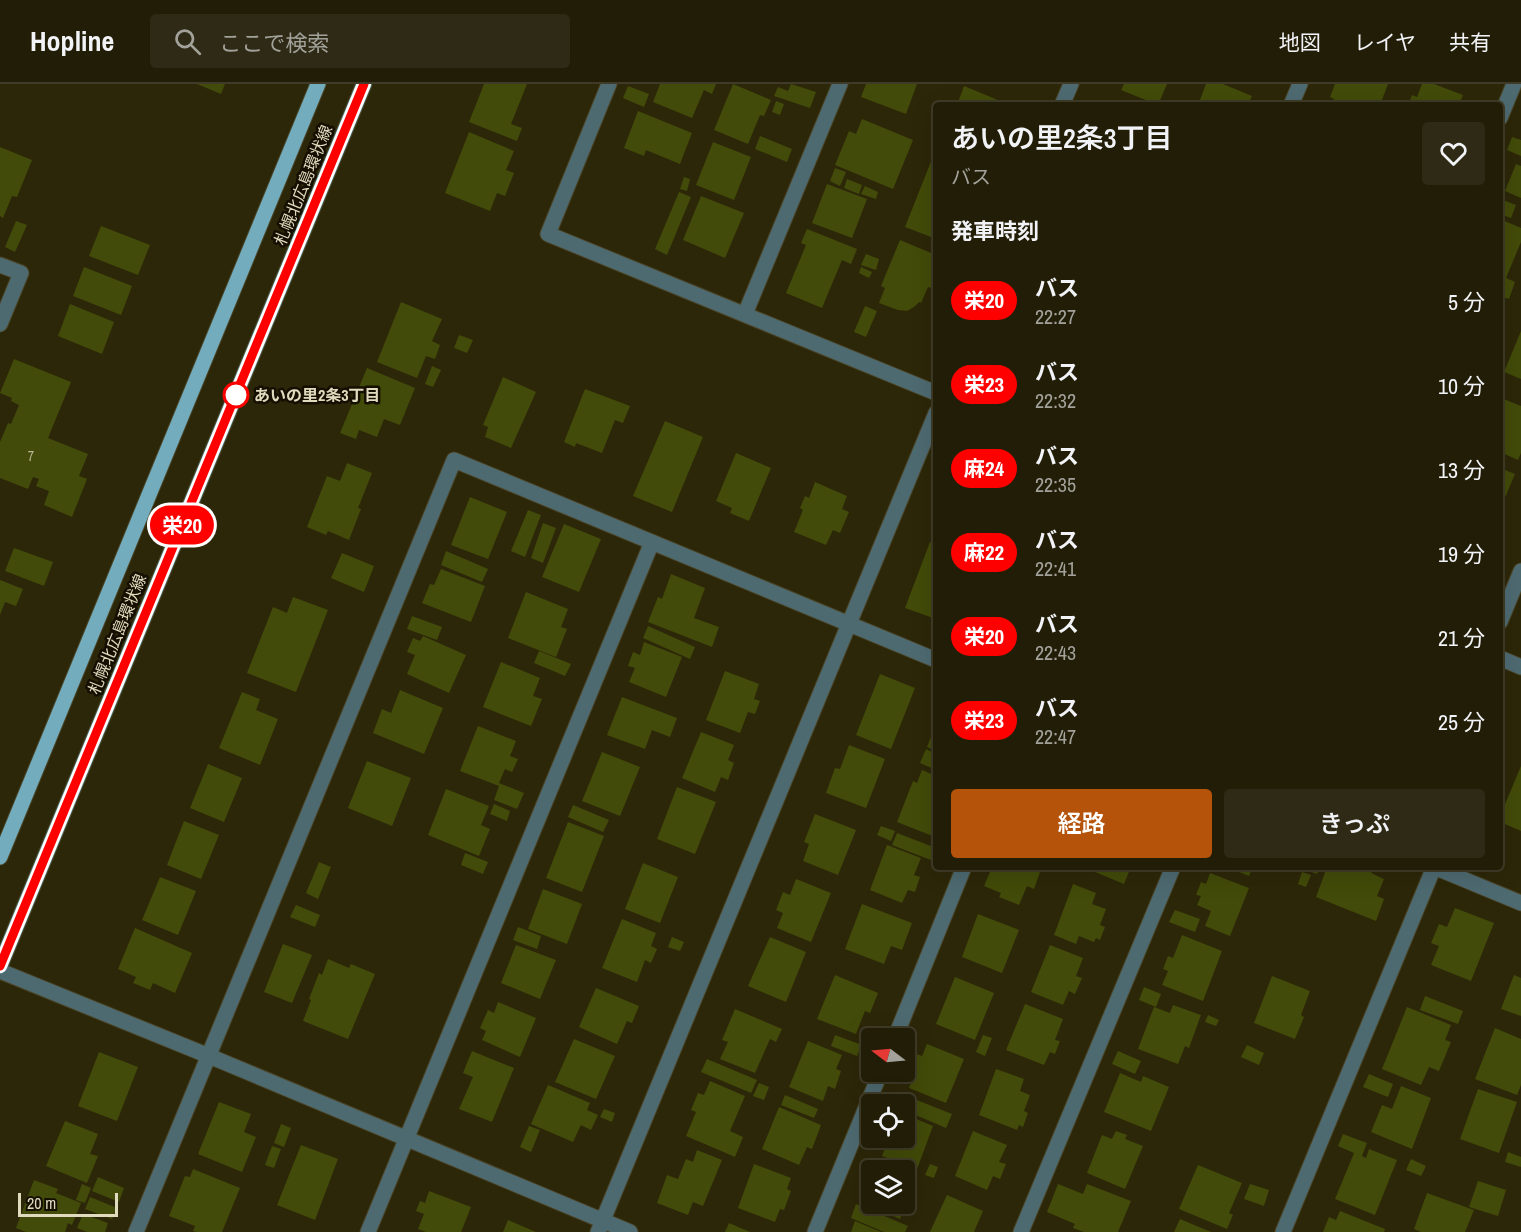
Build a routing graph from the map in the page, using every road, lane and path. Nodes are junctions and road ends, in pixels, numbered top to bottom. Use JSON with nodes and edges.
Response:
{"nodes":[{"id":1,"x":318,"y":84,"type":"edge"},
{"id":2,"x":364,"y":84,"type":"edge"},
{"id":3,"x":609,"y":84,"type":"edge"},
{"id":4,"x":840,"y":84,"type":"edge"},
{"id":5,"x":1071,"y":84,"type":"edge"},
{"id":6,"x":1300,"y":84,"type":"edge"},
{"id":7,"x":1514,"y":84,"type":"edge"},
{"id":8,"x":1063,"y":102,"type":"edge"},
{"id":9,"x":1292,"y":102,"type":"edge"},
{"id":10,"x":1503,"y":111,"type":"edge"},
{"id":11,"x":0,"y":264,"type":"edge"},
{"id":12,"x":745,"y":314,"type":"junction"},
{"id":13,"x":0,"y":324,"type":"edge"},
{"id":14,"x":933,"y":392,"type":"edge"},
{"id":15,"x":931,"y":438,"type":"edge"},
{"id":16,"x":652,"y":542,"type":"junction"},
{"id":17,"x":1521,"y":571,"type":"edge"},
{"id":18,"x":1503,"y":615,"type":"edge"},
{"id":19,"x":849,"y":624,"type":"junction"},
{"id":20,"x":933,"y":659,"type":"edge"},
{"id":21,"x":1503,"y":659,"type":"edge"},
{"id":22,"x":1521,"y":667,"type":"edge"},
{"id":23,"x":0,"y":857,"type":"edge"},
{"id":24,"x":963,"y":870,"type":"edge"},
{"id":25,"x":1172,"y":870,"type":"edge"},
{"id":26,"x":1433,"y":870,"type":"edge"},
{"id":27,"x":1441,"y":870,"type":"edge"},
{"id":28,"x":1521,"y":903,"type":"edge"},
{"id":29,"x":0,"y":966,"type":"edge"},
{"id":30,"x":0,"y":972,"type":"edge"},
{"id":31,"x":898,"y":1028,"type":"edge"},
{"id":32,"x":209,"y":1056,"type":"junction"},
{"id":33,"x":876,"y":1082,"type":"edge"},
{"id":34,"x":406,"y":1138,"type":"junction"},
{"id":35,"x":600,"y":1226,"type":"edge"},
{"id":36,"x":136,"y":1232,"type":"edge"},
{"id":37,"x":368,"y":1232,"type":"edge"},
{"id":38,"x":630,"y":1232,"type":"edge"},
{"id":39,"x":815,"y":1232,"type":"edge"},
{"id":40,"x":1021,"y":1232,"type":"edge"},
{"id":41,"x":1283,"y":1232,"type":"edge"}],
"edges":[{"from":1,"to":23,"type":"main road","name":"札幌北広島環状線"},
{"from":2,"to":29,"type":"main road","name":"札幌北広島環状線"},
{"from":3,"to":12,"type":"street"},
{"from":4,"to":12,"type":"street"},
{"from":5,"to":8,"type":"street"},
{"from":6,"to":9,"type":"street"},
{"from":7,"to":10,"type":"street"},
{"from":11,"to":13,"type":"street"},
{"from":12,"to":14,"type":"street"},
{"from":15,"to":19,"type":"street"},
{"from":16,"to":19,"type":"street"},
{"from":16,"to":32,"type":"street"},
{"from":16,"to":34,"type":"street"},
{"from":17,"to":18,"type":"street"},
{"from":19,"to":20,"type":"street"},
{"from":19,"to":35,"type":"street"},
{"from":21,"to":22,"type":"street"},
{"from":24,"to":31,"type":"street"},
{"from":25,"to":40,"type":"street"},
{"from":26,"to":41,"type":"street"},
{"from":27,"to":28,"type":"street"},
{"from":30,"to":32,"type":"street"},
{"from":32,"to":34,"type":"street"},
{"from":32,"to":36,"type":"street"},
{"from":33,"to":39,"type":"street"},
{"from":34,"to":35,"type":"street"},
{"from":34,"to":37,"type":"street"},
{"from":35,"to":38,"type":"street"}]}
